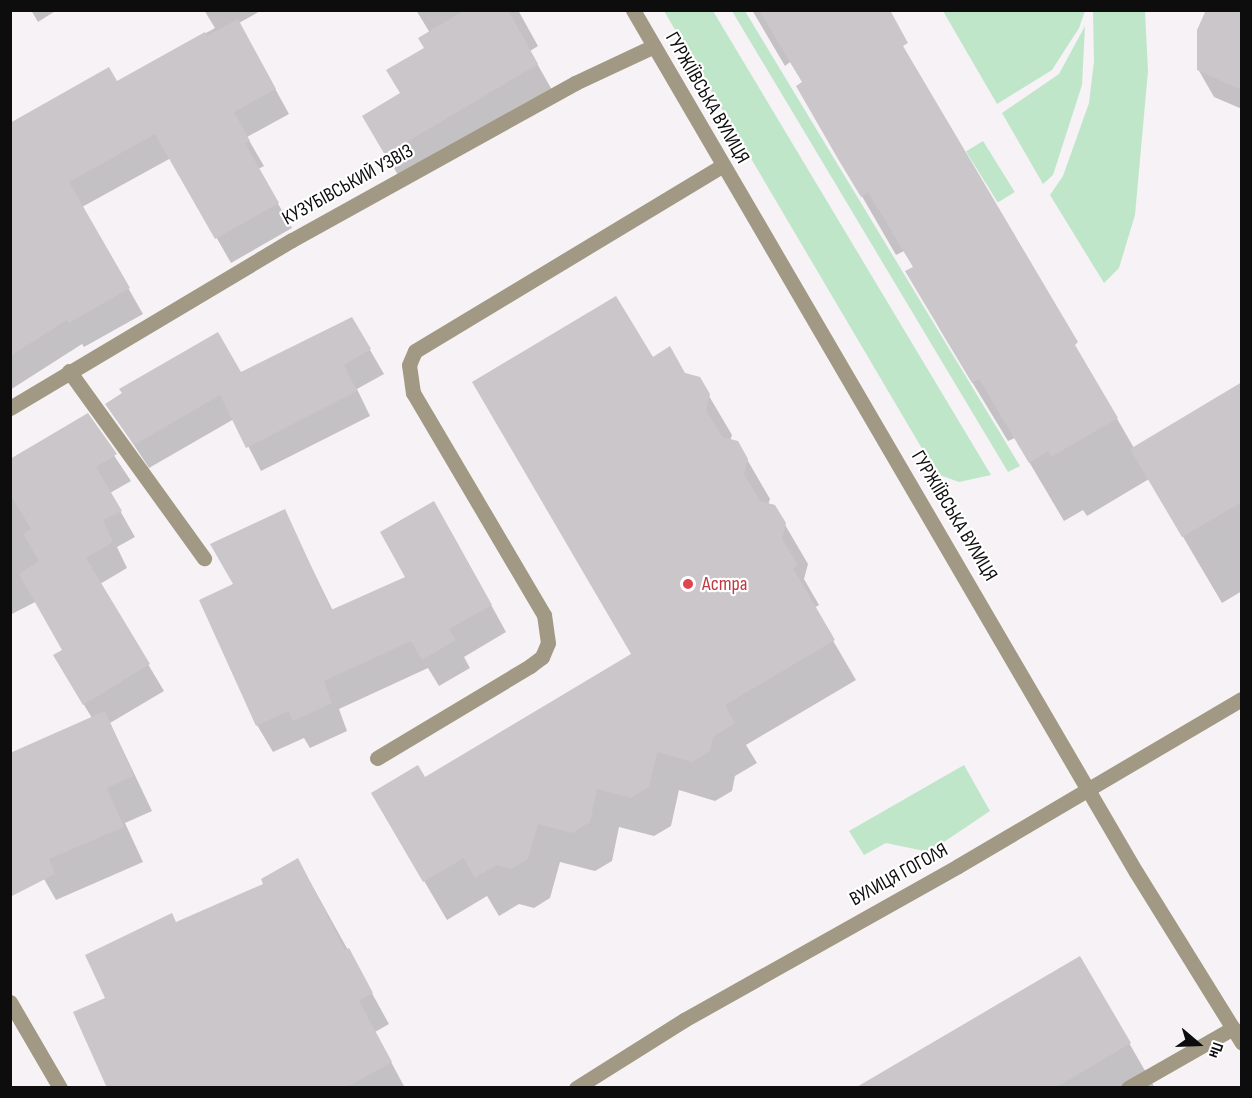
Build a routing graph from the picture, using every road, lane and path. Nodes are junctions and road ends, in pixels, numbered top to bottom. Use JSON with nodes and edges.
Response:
{"nodes":[{"id":1,"x":633,"y":10,"type":"edge"},
{"id":2,"x":654,"y":46,"type":"junction"},
{"id":3,"x":722,"y":166,"type":"junction"},
{"id":4,"x":69,"y":371,"type":"junction"},
{"id":5,"x":10,"y":408,"type":"edge"},
{"id":6,"x":204,"y":558,"type":"dead end"},
{"id":7,"x":1242,"y":699,"type":"edge"},
{"id":8,"x":377,"y":758,"type":"dead end"},
{"id":9,"x":1088,"y":787,"type":"junction"},
{"id":10,"x":10,"y":1002,"type":"edge"},
{"id":11,"x":1233,"y":1028,"type":"junction"},
{"id":12,"x":1242,"y":1042,"type":"edge"},
{"id":13,"x":60,"y":1088,"type":"edge"},
{"id":14,"x":576,"y":1088,"type":"edge"},
{"id":15,"x":1128,"y":1088,"type":"edge"}],
"edges":[{"from":1,"to":2,"type":"street","name":"ГУРЖІЇВСЬКА ВУЛИЦЯ"},
{"from":2,"to":3,"type":"street","name":"ГУРЖІЇВСЬКА ВУЛИЦЯ"},
{"from":2,"to":4,"type":"street","name":"КУЗУБІВСЬКИЙ УЗВІЗ"},
{"from":3,"to":8,"type":"street"},
{"from":3,"to":9,"type":"street","name":"ГУРЖІЇВСЬКА ВУЛИЦЯ"},
{"from":4,"to":5,"type":"street","name":"КУЗУБІВСЬКИЙ УЗВІЗ"},
{"from":4,"to":6,"type":"street"},
{"from":7,"to":9,"type":"street","name":"ВУЛИЦЯ ГОГОЛЯ"},
{"from":9,"to":11,"type":"street","name":"ГУРЖІЇВСЬКА ВУЛИЦЯ"},
{"from":9,"to":14,"type":"street","name":"ВУЛИЦЯ ГОГОЛЯ"},
{"from":10,"to":13,"type":"street"},
{"from":11,"to":12,"type":"street","name":"ГУРЖІЇВСЬКА ВУЛИЦЯ"},
{"from":11,"to":15,"type":"street"}]}
